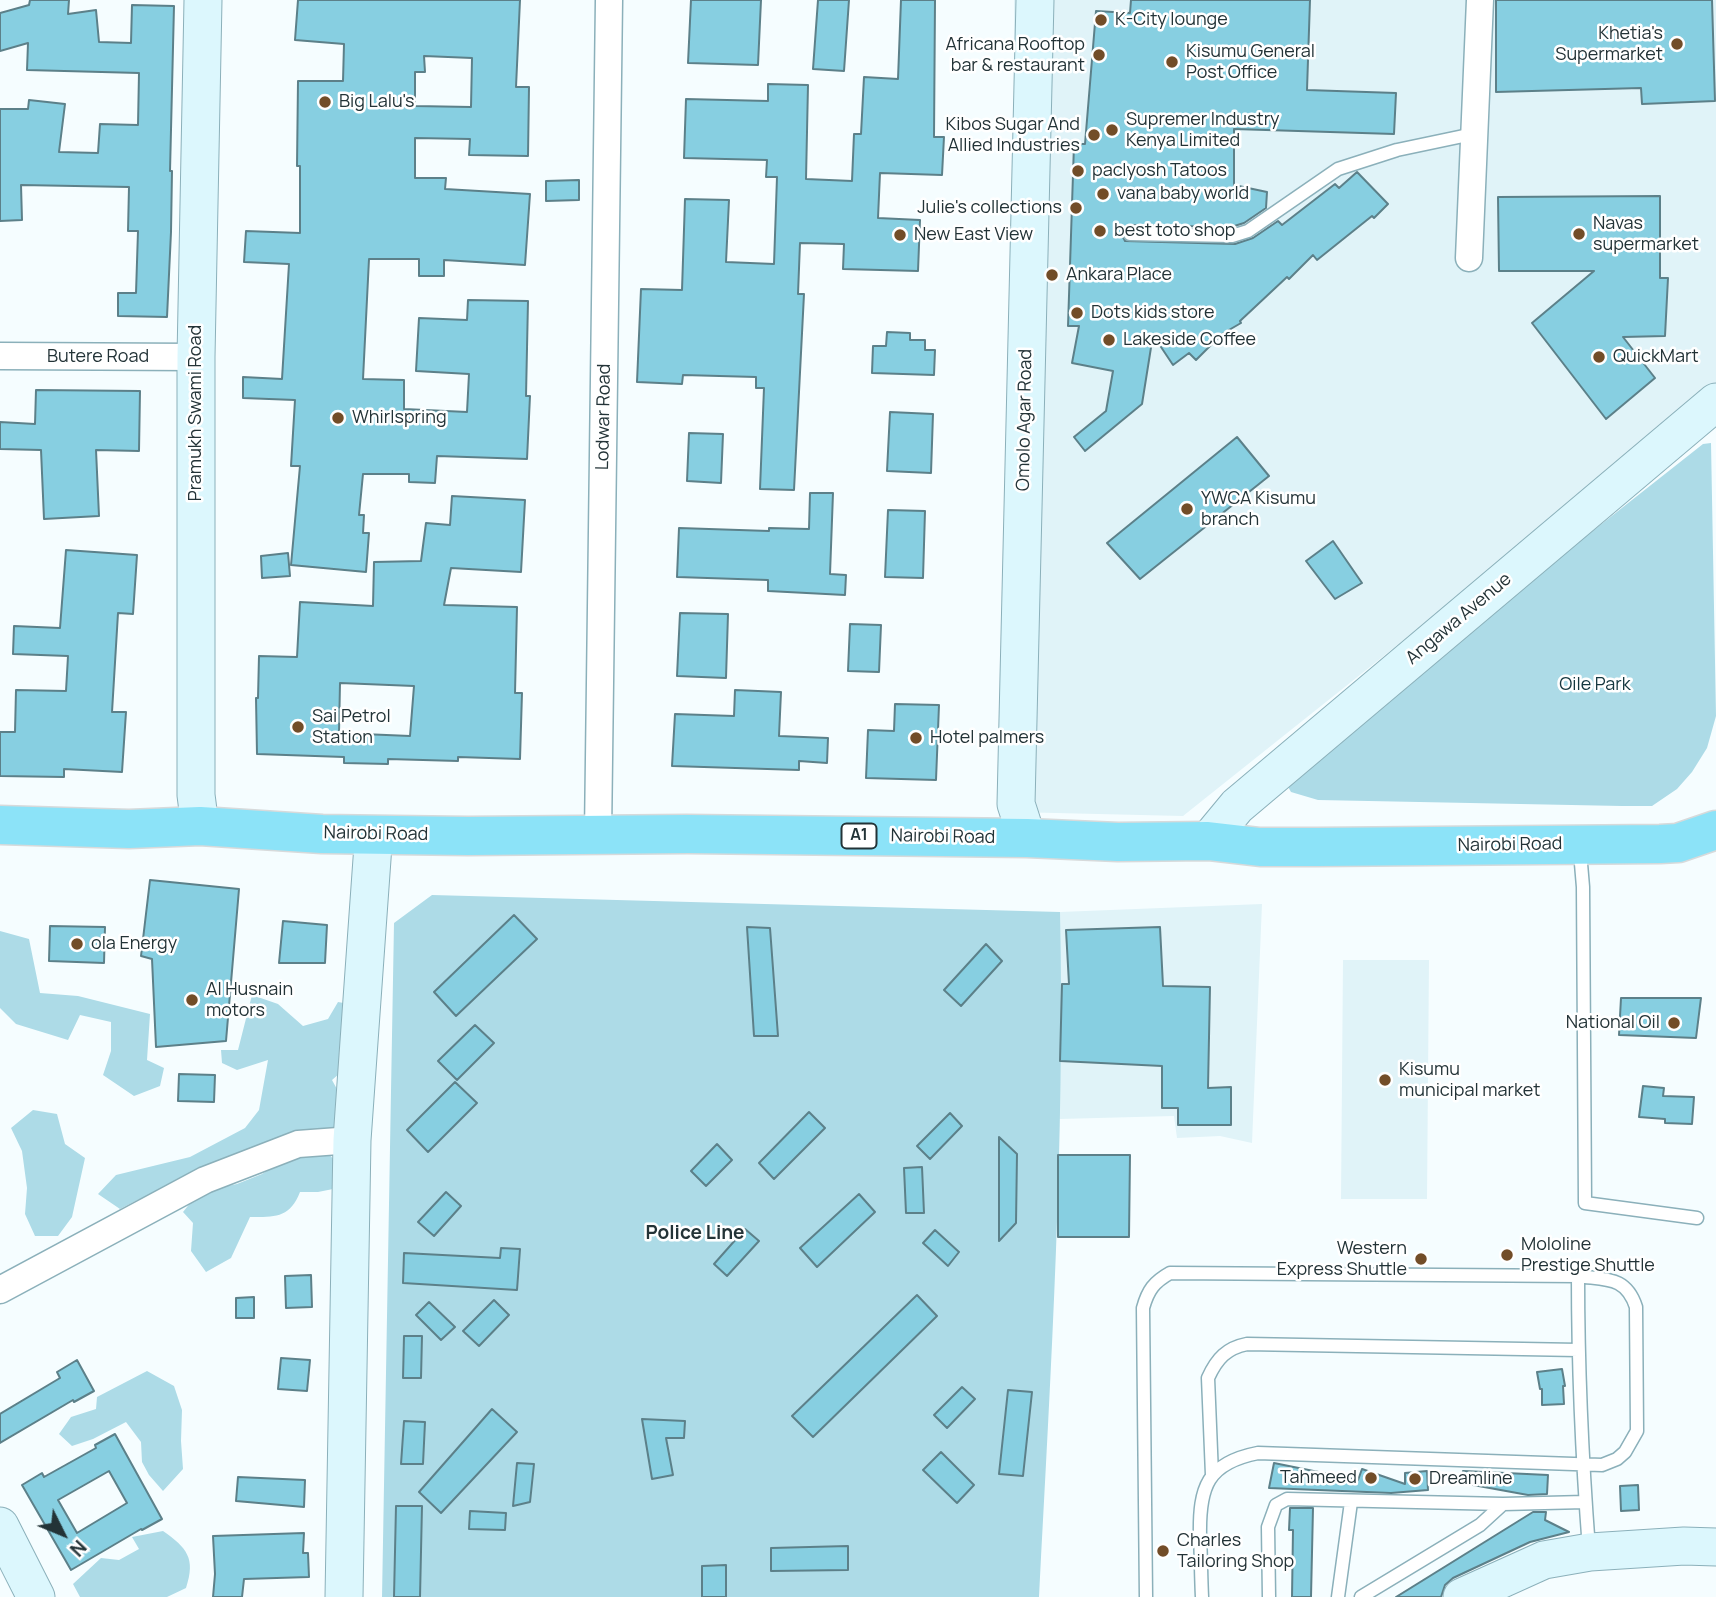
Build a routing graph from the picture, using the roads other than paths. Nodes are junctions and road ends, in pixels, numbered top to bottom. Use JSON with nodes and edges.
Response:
{"nodes":[{"id":1,"x":204,"y":0,"type":"edge"},
{"id":2,"x":609,"y":0,"type":"edge"},
{"id":3,"x":1035,"y":0,"type":"edge"},
{"id":4,"x":1480,"y":0,"type":"edge"},
{"id":5,"x":1473,"y":134,"type":"junction"},
{"id":6,"x":1130,"y":234,"type":"dead end"},
{"id":7,"x":1469,"y":258,"type":"dead end"},
{"id":8,"x":0,"y":356,"type":"edge"},
{"id":9,"x":196,"y":357,"type":"junction"},
{"id":10,"x":1716,"y":402,"type":"edge"},
{"id":11,"x":0,"y":825,"type":"edge"},
{"id":12,"x":200,"y":826,"type":"junction"},
{"id":13,"x":1716,"y":830,"type":"edge"},
{"id":14,"x":598,"y":834,"type":"junction"},
{"id":15,"x":1027,"y":838,"type":"junction"},
{"id":16,"x":0,"y":839,"type":"edge"},
{"id":17,"x":1208,"y":841,"type":"junction"},
{"id":18,"x":373,"y":845,"type":"junction"},
{"id":19,"x":1580,"y":852,"type":"junction"},
{"id":20,"x":1716,"y":860,"type":"edge"},
{"id":21,"x":352,"y":1140,"type":"junction"},
{"id":22,"x":1697,"y":1218,"type":"dead end"},
{"id":23,"x":1578,"y":1276,"type":"junction"},
{"id":24,"x":0,"y":1290,"type":"edge"},
{"id":25,"x":1578,"y":1350,"type":"junction"},
{"id":26,"x":1582,"y":1463,"type":"junction"},
{"id":27,"x":1212,"y":1475,"type":"junction"},
{"id":28,"x":1351,"y":1502,"type":"junction"},
{"id":29,"x":1585,"y":1502,"type":"junction"},
{"id":30,"x":1503,"y":1504,"type":"junction"},
{"id":31,"x":0,"y":1526,"type":"edge"},
{"id":32,"x":1716,"y":1548,"type":"edge"},
{"id":33,"x":1590,"y":1552,"type":"junction"},
{"id":34,"x":1472,"y":1595,"type":"edge"},
{"id":35,"x":36,"y":1597,"type":"edge"},
{"id":36,"x":344,"y":1597,"type":"edge"},
{"id":37,"x":1146,"y":1597,"type":"edge"},
{"id":38,"x":1202,"y":1597,"type":"edge"},
{"id":39,"x":1269,"y":1597,"type":"edge"},
{"id":40,"x":1338,"y":1597,"type":"edge"},
{"id":41,"x":1361,"y":1597,"type":"edge"}],
"edges":[{"from":1,"to":9,"type":"main road","name":"Pramukh Swami Road"},
{"from":2,"to":14,"type":"street","name":"Lodwar Road"},
{"from":3,"to":15,"type":"main road","name":"Omolo Agar Road"},
{"from":4,"to":5,"type":"street"},
{"from":5,"to":6,"type":"lane"},
{"from":5,"to":7,"type":"street"},
{"from":8,"to":9,"type":"street","name":"Butere Road"},
{"from":9,"to":12,"type":"main road","name":"Pramukh Swami Road"},
{"from":10,"to":17,"type":"main road","name":"Angawa Avenue"},
{"from":11,"to":12,"type":"highway","name":"Nairobi Road","number":"A1"},
{"from":12,"to":14,"type":"highway","name":"Nairobi Road","number":"A1"},
{"from":13,"to":17,"type":"highway","name":"Nairobi Road","number":"A1"},
{"from":14,"to":15,"type":"highway","name":"Nairobi Road","number":"A1"},
{"from":15,"to":17,"type":"highway","name":"Nairobi Road","number":"A1"},
{"from":16,"to":18,"type":"highway","name":"Nairobi Road","number":"A1"},
{"from":18,"to":19,"type":"highway","name":"Nairobi Road","number":"A1"},
{"from":18,"to":21,"type":"main road"},
{"from":19,"to":20,"type":"highway","name":"Nairobi Road","number":"A1"},
{"from":19,"to":22,"type":"lane"},
{"from":21,"to":24,"type":"street"},
{"from":21,"to":36,"type":"main road"},
{"from":23,"to":25,"type":"lane"},
{"from":23,"to":26,"type":"lane"},
{"from":23,"to":37,"type":"lane"},
{"from":25,"to":26,"type":"lane"},
{"from":25,"to":27,"type":"lane"},
{"from":26,"to":27,"type":"lane"},
{"from":26,"to":29,"type":"lane"},
{"from":27,"to":38,"type":"lane"},
{"from":28,"to":30,"type":"lane"},
{"from":28,"to":39,"type":"lane"},
{"from":28,"to":40,"type":"lane"},
{"from":29,"to":30,"type":"lane"},
{"from":29,"to":33,"type":"lane"},
{"from":30,"to":41,"type":"lane"},
{"from":31,"to":35,"type":"main road"},
{"from":32,"to":33,"type":"main road"},
{"from":33,"to":34,"type":"main road"}]}
